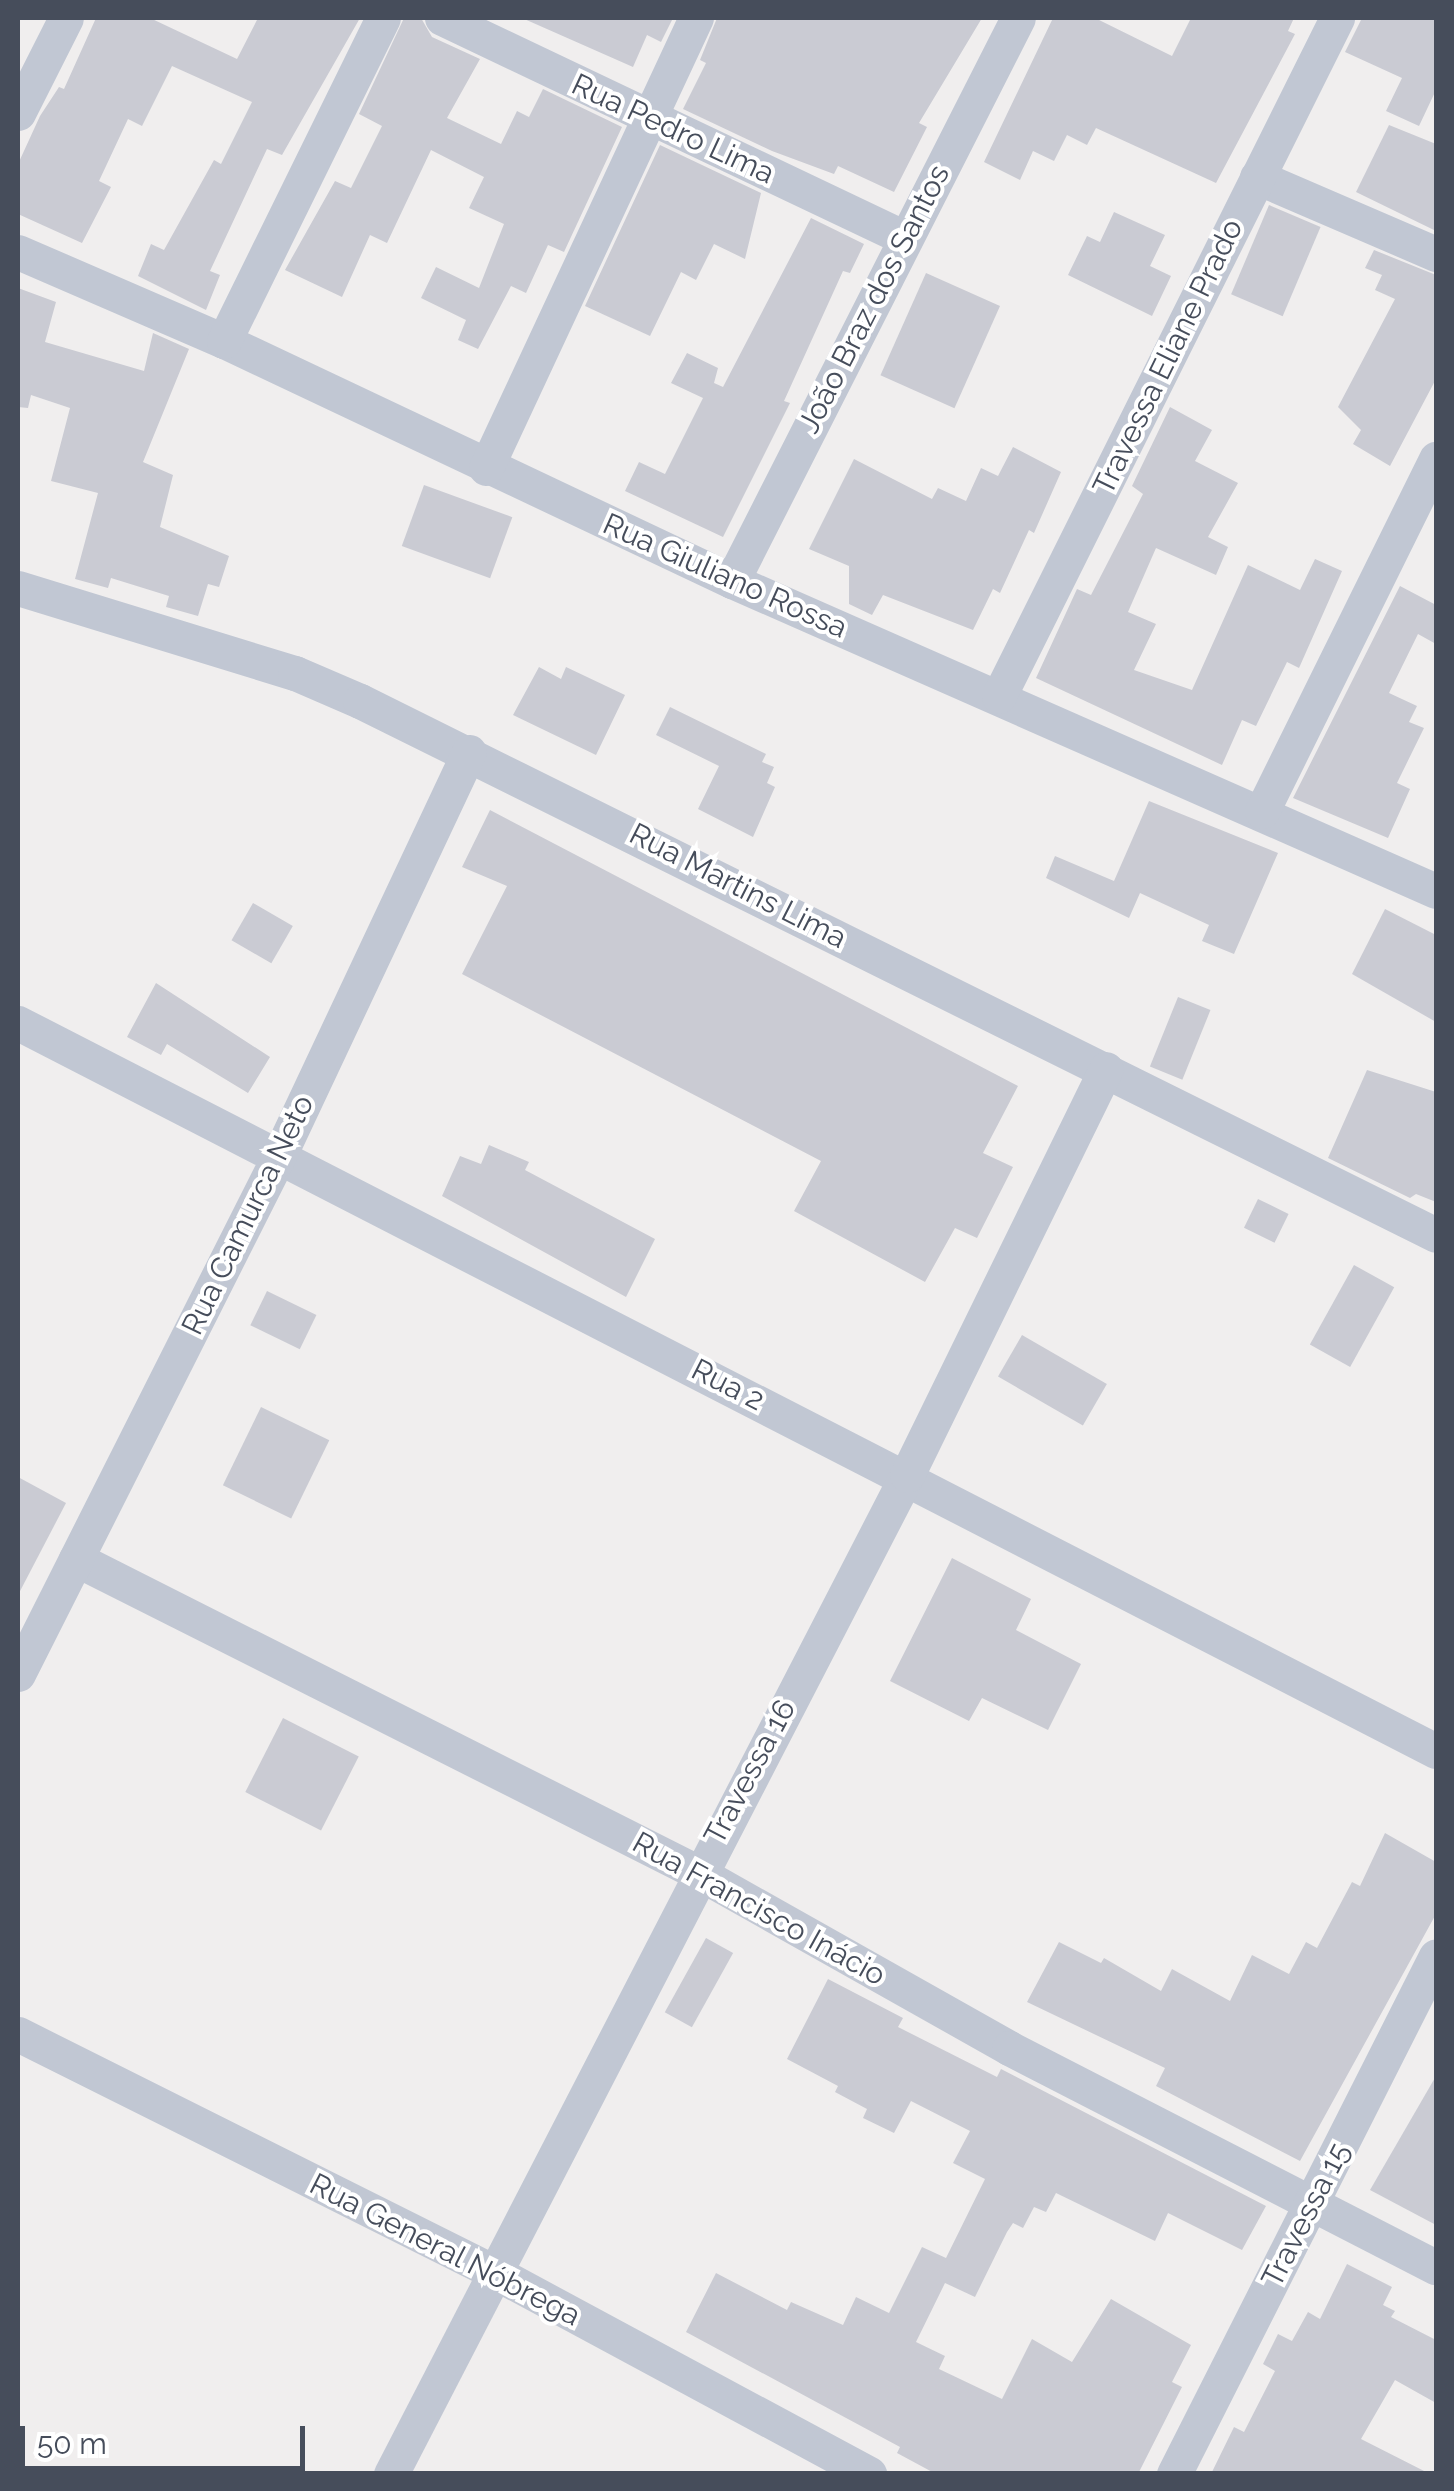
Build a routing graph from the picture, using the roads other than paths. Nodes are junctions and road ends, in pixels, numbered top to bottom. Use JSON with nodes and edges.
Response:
{"nodes":[{"id":1,"x":66,"y":18,"type":"edge"},
{"id":2,"x":383,"y":18,"type":"edge"},
{"id":3,"x":442,"y":18,"type":"edge"},
{"id":4,"x":696,"y":18,"type":"edge"},
{"id":5,"x":1018,"y":18,"type":"edge"},
{"id":6,"x":1337,"y":18,"type":"edge"},
{"id":7,"x":18,"y":113,"type":"edge"},
{"id":8,"x":645,"y":118,"type":"junction"},
{"id":9,"x":1256,"y":176,"type":"junction"},
{"id":10,"x":905,"y":238,"type":"junction"},
{"id":11,"x":18,"y":252,"type":"edge"},
{"id":12,"x":1436,"y":254,"type":"edge"},
{"id":13,"x":224,"y":341,"type":"junction"},
{"id":14,"x":1436,"y":459,"type":"edge"},
{"id":15,"x":486,"y":468,"type":"junction"},
{"id":16,"x":732,"y":581,"type":"junction"},
{"id":17,"x":18,"y":588,"type":"edge"},
{"id":18,"x":999,"y":696,"type":"junction"},
{"id":19,"x":469,"y":752,"type":"junction"},
{"id":20,"x":1262,"y":811,"type":"junction"},
{"id":21,"x":1436,"y":891,"type":"edge"},
{"id":22,"x":18,"y":1022,"type":"edge"},
{"id":23,"x":1106,"y":1069,"type":"junction"},
{"id":24,"x":277,"y":1160,"type":"junction"},
{"id":25,"x":1436,"y":1235,"type":"edge"},
{"id":26,"x":908,"y":1475,"type":"junction"},
{"id":27,"x":76,"y":1559,"type":"junction"},
{"id":28,"x":18,"y":1674,"type":"edge"},
{"id":29,"x":1436,"y":1750,"type":"edge"},
{"id":30,"x":697,"y":1872,"type":"junction"},
{"id":31,"x":1436,"y":1956,"type":"edge"},
{"id":32,"x":18,"y":2034,"type":"edge"},
{"id":33,"x":1313,"y":2202,"type":"junction"},
{"id":34,"x":1436,"y":2267,"type":"edge"},
{"id":35,"x":496,"y":2274,"type":"junction"},
{"id":36,"x":391,"y":2474,"type":"edge"},
{"id":37,"x":869,"y":2474,"type":"edge"},
{"id":38,"x":1174,"y":2474,"type":"edge"}],
"edges":[{"from":1,"to":7,"type":"street"},
{"from":2,"to":13,"type":"street"},
{"from":3,"to":8,"type":"street","name":"Rua Pedro Lima"},
{"from":4,"to":8,"type":"street"},
{"from":5,"to":10,"type":"street","name":"João Braz dos Santos"},
{"from":6,"to":9,"type":"street","name":"Travessa Eliane Prado"},
{"from":8,"to":10,"type":"street","name":"Rua Pedro Lima"},
{"from":8,"to":15,"type":"street"},
{"from":9,"to":12,"type":"street"},
{"from":9,"to":18,"type":"street","name":"Travessa Eliane Prado"},
{"from":10,"to":16,"type":"street","name":"João Braz dos Santos"},
{"from":11,"to":13,"type":"street","name":"Rua Giuliano Rossa"},
{"from":13,"to":15,"type":"street","name":"Rua Giuliano Rossa"},
{"from":14,"to":20,"type":"street"},
{"from":15,"to":16,"type":"street","name":"Rua Giuliano Rossa"},
{"from":16,"to":18,"type":"street","name":"Rua Giuliano Rossa"},
{"from":17,"to":19,"type":"street","name":"Rua Martins Lima"},
{"from":18,"to":20,"type":"street","name":"Rua Giuliano Rossa"},
{"from":19,"to":23,"type":"street","name":"Rua Martins Lima"},
{"from":19,"to":24,"type":"street","name":"Rua Camurca Neto"},
{"from":20,"to":21,"type":"street","name":"Rua Giuliano Rossa"},
{"from":22,"to":24,"type":"street","name":"Rua 2"},
{"from":23,"to":25,"type":"street","name":"Rua Martins Lima"},
{"from":23,"to":26,"type":"street","name":"Travessa 16"},
{"from":24,"to":26,"type":"street","name":"Rua 2"},
{"from":24,"to":27,"type":"street","name":"Rua Camurca Neto"},
{"from":26,"to":29,"type":"street","name":"Rua 2"},
{"from":26,"to":30,"type":"street","name":"Travessa 16"},
{"from":27,"to":28,"type":"street","name":"Rua Camurca Neto"},
{"from":27,"to":30,"type":"street","name":"Rua Francisco Inácio"},
{"from":30,"to":33,"type":"street","name":"Rua Francisco Inácio"},
{"from":30,"to":35,"type":"street","name":"Travessa 16"},
{"from":31,"to":33,"type":"street","name":"Travessa 15"},
{"from":32,"to":35,"type":"street","name":"Rua General Nóbrega"},
{"from":33,"to":34,"type":"street","name":"Rua Francisco Inácio"},
{"from":33,"to":38,"type":"street","name":"Travessa 15"},
{"from":35,"to":36,"type":"street","name":"Travessa 16"},
{"from":35,"to":37,"type":"street","name":"Rua General Nóbrega"}]}
